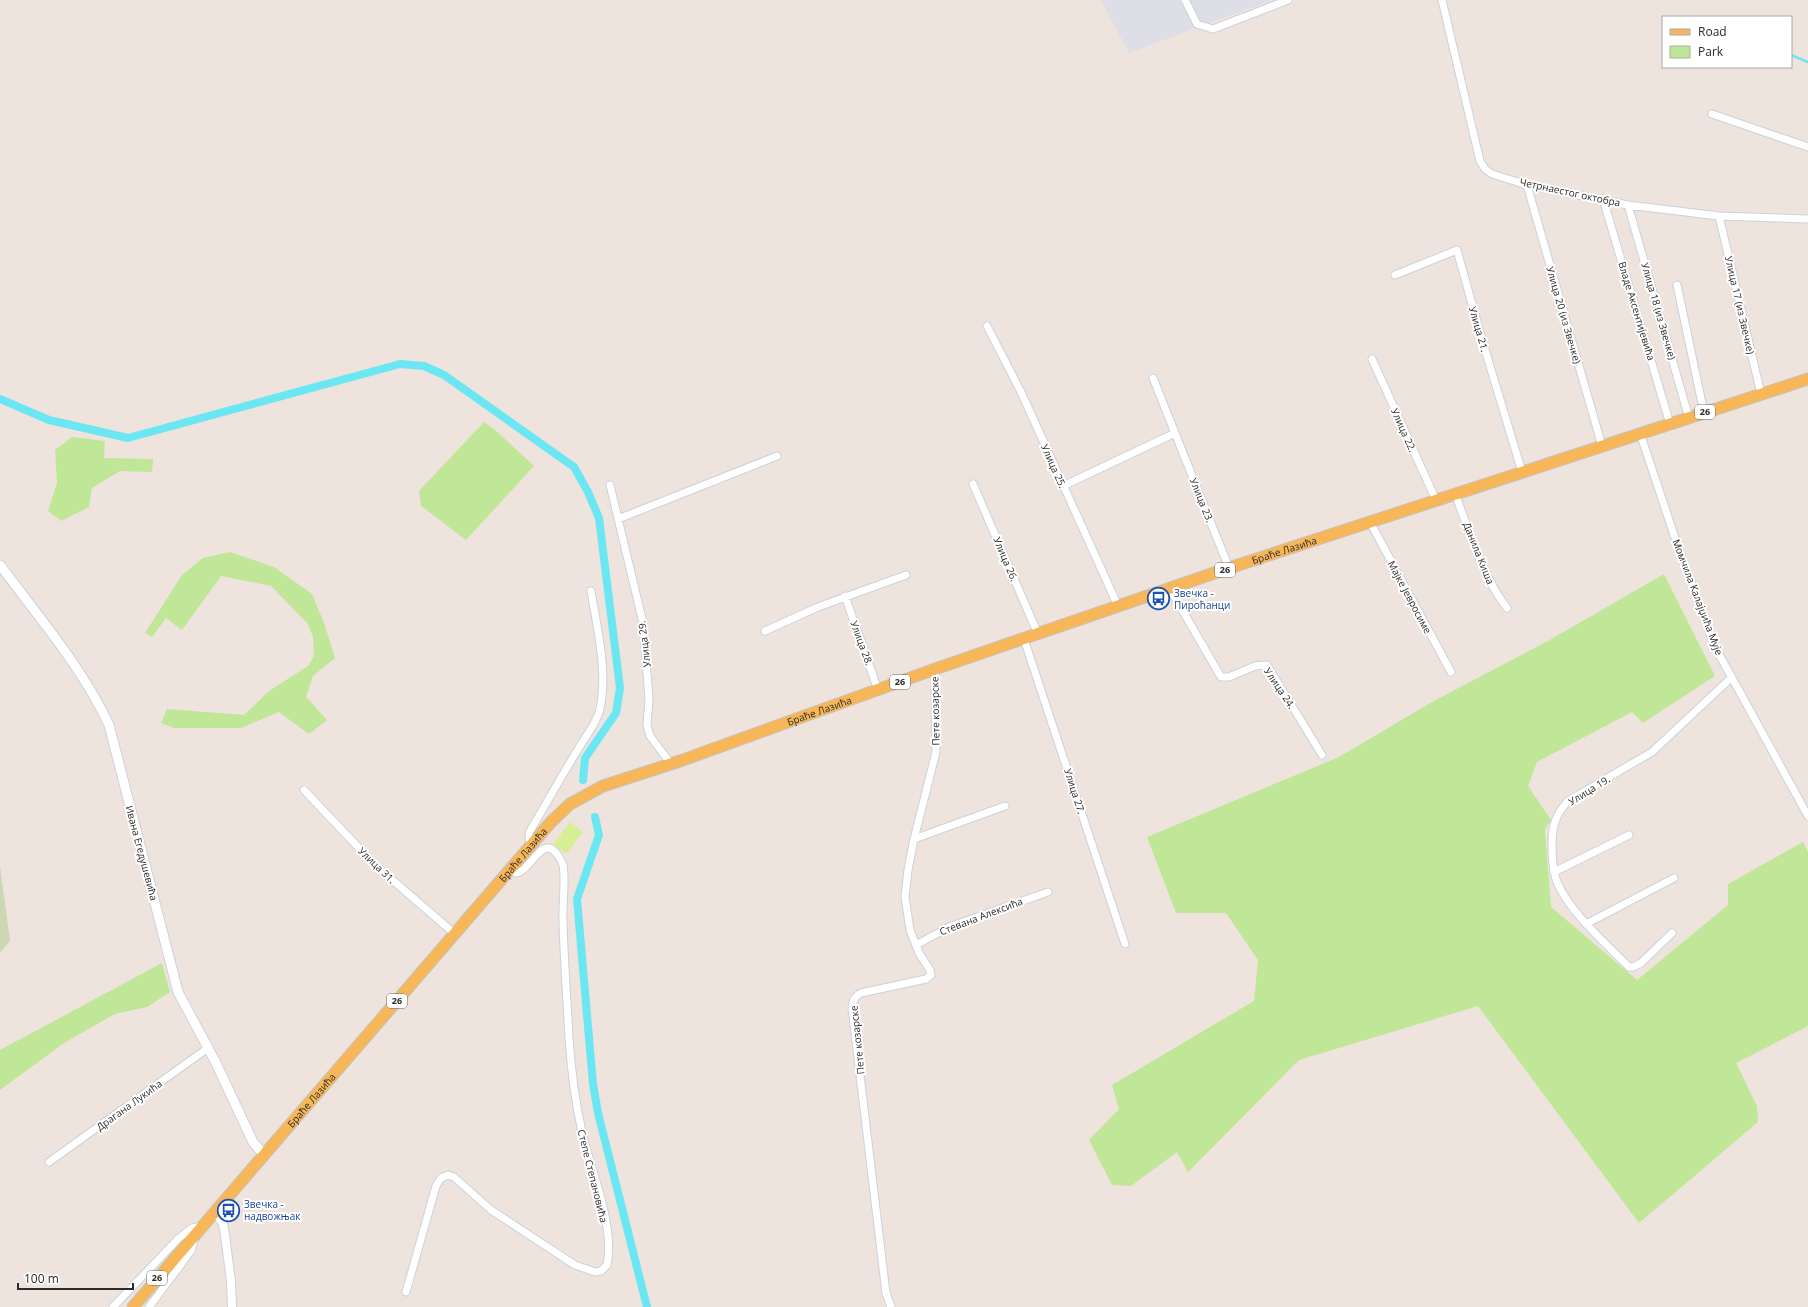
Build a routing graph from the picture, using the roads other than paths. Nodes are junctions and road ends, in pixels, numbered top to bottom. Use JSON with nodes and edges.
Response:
{"nodes":[{"id":1,"x":1185,"y":0,"type":"edge"},
{"id":2,"x":1288,"y":0,"type":"edge"},
{"id":3,"x":1442,"y":0,"type":"edge"},
{"id":4,"x":1712,"y":114,"type":"dead end"},
{"id":5,"x":1808,"y":147,"type":"edge"},
{"id":6,"x":1527,"y":185,"type":"junction"},
{"id":7,"x":1603,"y":199,"type":"junction"},
{"id":8,"x":1628,"y":204,"type":"junction"},
{"id":9,"x":1719,"y":216,"type":"junction"},
{"id":10,"x":1808,"y":219,"type":"edge"},
{"id":11,"x":1395,"y":275,"type":"dead end"},
{"id":12,"x":1677,"y":285,"type":"dead end"},
{"id":13,"x":987,"y":326,"type":"dead end"},
{"id":14,"x":1372,"y":359,"type":"dead end"},
{"id":15,"x":1153,"y":378,"type":"dead end"},
{"id":16,"x":1808,"y":379,"type":"edge"},
{"id":17,"x":1761,"y":394,"type":"junction"},
{"id":18,"x":1704,"y":413,"type":"junction"},
{"id":19,"x":1689,"y":418,"type":"junction"},
{"id":20,"x":1670,"y":424,"type":"junction"},
{"id":21,"x":1175,"y":433,"type":"junction"},
{"id":22,"x":1640,"y":433,"type":"junction"},
{"id":23,"x":1602,"y":446,"type":"junction"},
{"id":24,"x":777,"y":456,"type":"dead end"},
{"id":25,"x":1522,"y":472,"type":"junction"},
{"id":26,"x":973,"y":484,"type":"dead end"},
{"id":27,"x":610,"y":485,"type":"dead end"},
{"id":28,"x":1063,"y":486,"type":"junction"},
{"id":29,"x":1455,"y":494,"type":"junction"},
{"id":30,"x":1436,"y":500,"type":"junction"},
{"id":31,"x":618,"y":518,"type":"junction"},
{"id":32,"x":1370,"y":522,"type":"junction"},
{"id":33,"x":0,"y":565,"type":"edge"},
{"id":34,"x":1229,"y":568,"type":"junction"},
{"id":35,"x":906,"y":575,"type":"dead end"},
{"id":36,"x":1170,"y":589,"type":"junction"},
{"id":37,"x":591,"y":591,"type":"dead end"},
{"id":38,"x":845,"y":596,"type":"junction"},
{"id":39,"x":1118,"y":606,"type":"junction"},
{"id":40,"x":1507,"y":608,"type":"dead end"},
{"id":41,"x":765,"y":631,"type":"dead end"},
{"id":42,"x":1038,"y":634,"type":"junction"},
{"id":43,"x":1024,"y":639,"type":"junction"},
{"id":44,"x":935,"y":670,"type":"junction"},
{"id":45,"x":1451,"y":672,"type":"dead end"},
{"id":46,"x":1731,"y":678,"type":"junction"},
{"id":47,"x":878,"y":690,"type":"junction"},
{"id":48,"x":1322,"y":755,"type":"dead end"},
{"id":49,"x":671,"y":764,"type":"junction"},
{"id":50,"x":304,"y":790,"type":"dead end"},
{"id":51,"x":1005,"y":806,"type":"dead end"},
{"id":52,"x":1808,"y":816,"type":"edge"},
{"id":53,"x":1629,"y":836,"type":"dead end"},
{"id":54,"x":914,"y":839,"type":"junction"},
{"id":55,"x":530,"y":846,"type":"junction"},
{"id":56,"x":510,"y":870,"type":"junction"},
{"id":57,"x":1554,"y":872,"type":"junction"},
{"id":58,"x":1674,"y":878,"type":"dead end"},
{"id":59,"x":1048,"y":892,"type":"dead end"},
{"id":60,"x":1586,"y":924,"type":"junction"},
{"id":61,"x":1672,"y":932,"type":"dead end"},
{"id":62,"x":455,"y":934,"type":"junction"},
{"id":63,"x":1126,"y":944,"type":"dead end"},
{"id":64,"x":916,"y":945,"type":"junction"},
{"id":65,"x":208,"y":1048,"type":"junction"},
{"id":66,"x":263,"y":1154,"type":"junction"},
{"id":67,"x":49,"y":1162,"type":"dead end"},
{"id":68,"x":214,"y":1212,"type":"junction"},
{"id":69,"x":202,"y":1226,"type":"junction"},
{"id":70,"x":195,"y":1234,"type":"junction"},
{"id":71,"x":406,"y":1292,"type":"dead end"},
{"id":72,"x":113,"y":1307,"type":"edge"},
{"id":73,"x":133,"y":1307,"type":"edge"},
{"id":74,"x":149,"y":1307,"type":"edge"},
{"id":75,"x":232,"y":1307,"type":"edge"},
{"id":76,"x":891,"y":1307,"type":"edge"}],
"edges":[{"from":1,"to":2,"type":"street"},
{"from":3,"to":6,"type":"street","name":"Четрнаестог октобра"},
{"from":4,"to":5,"type":"street"},
{"from":6,"to":7,"type":"street","name":"Четрнаестог октобра"},
{"from":6,"to":23,"type":"street","name":"Улица 20 (из Звечке)"},
{"from":7,"to":8,"type":"street","name":"Четрнаестог октобра"},
{"from":7,"to":20,"type":"street","name":"Владе Аксентијевића"},
{"from":8,"to":9,"type":"street","name":"Четрнаестог октобра"},
{"from":8,"to":19,"type":"street","name":"Улица 18 (из Звечке)"},
{"from":9,"to":10,"type":"street","name":"Четрнаестог октобра"},
{"from":9,"to":17,"type":"street","name":"Улица 17 (из Звечке)"},
{"from":11,"to":25,"type":"street","name":"Улица 21."},
{"from":12,"to":18,"type":"street"},
{"from":13,"to":28,"type":"street","name":"Улица 25."},
{"from":14,"to":30,"type":"street","name":"Улица 22."},
{"from":15,"to":21,"type":"street","name":"Улица 23."},
{"from":16,"to":17,"type":"main road","number":"26"},
{"from":17,"to":18,"type":"main road","number":"26"},
{"from":18,"to":19,"type":"main road","number":"26"},
{"from":19,"to":20,"type":"main road","number":"26"},
{"from":20,"to":22,"type":"main road","number":"26"},
{"from":21,"to":28,"type":"street"},
{"from":21,"to":34,"type":"street","name":"Улица 23."},
{"from":22,"to":23,"type":"main road","number":"26"},
{"from":22,"to":46,"type":"street","name":"Момчила Калајџића Мује"},
{"from":23,"to":25,"type":"main road","name":"Браће Лазића","number":"26"},
{"from":24,"to":31,"type":"street"},
{"from":25,"to":29,"type":"main road","name":"Браће Лазића","number":"26"},
{"from":26,"to":42,"type":"street","name":"Улица 26."},
{"from":27,"to":31,"type":"street","name":"Улица 29."},
{"from":28,"to":39,"type":"street","name":"Улица 25."},
{"from":29,"to":30,"type":"main road","name":"Браће Лазића","number":"26"},
{"from":29,"to":40,"type":"street","name":"Данила Киша"},
{"from":30,"to":32,"type":"main road","name":"Браће Лазића","number":"26"},
{"from":31,"to":49,"type":"street","name":"Улица 29."},
{"from":32,"to":34,"type":"main road","name":"Браће Лазића","number":"26"},
{"from":32,"to":45,"type":"street","name":"Мајке Јевросиме"},
{"from":33,"to":65,"type":"main road","name":"Ивана Егедушевића"},
{"from":34,"to":36,"type":"main road","name":"Браће Лазића","number":"26"},
{"from":35,"to":38,"type":"street"},
{"from":36,"to":39,"type":"main road","name":"Браће Лазића","number":"26"},
{"from":36,"to":48,"type":"street","name":"Улица 24."},
{"from":37,"to":55,"type":"street"},
{"from":38,"to":41,"type":"street"},
{"from":38,"to":47,"type":"street","name":"Улица 28."},
{"from":39,"to":42,"type":"main road","name":"Браће Лазића","number":"26"},
{"from":42,"to":43,"type":"main road","name":"Браће Лазића","number":"26"},
{"from":43,"to":44,"type":"main road","name":"Браће Лазића","number":"26"},
{"from":43,"to":63,"type":"street","name":"Улица 27."},
{"from":44,"to":47,"type":"main road","name":"Браће Лазића","number":"26"},
{"from":44,"to":54,"type":"street","name":"Пете козарске"},
{"from":46,"to":52,"type":"street","name":"Момчила Калајџића Мује"},
{"from":46,"to":57,"type":"street","name":"Улица 19."},
{"from":47,"to":49,"type":"main road","name":"Браће Лазића","number":"26"},
{"from":49,"to":55,"type":"main road","name":"Браће Лазића","number":"26"},
{"from":50,"to":62,"type":"street","name":"Улица 31."},
{"from":51,"to":54,"type":"street"},
{"from":53,"to":57,"type":"street"},
{"from":54,"to":64,"type":"street","name":"Пете козарске"},
{"from":55,"to":56,"type":"main road","name":"Браће Лазића","number":"26"},
{"from":56,"to":62,"type":"main road","name":"Браће Лазића","number":"26"},
{"from":56,"to":71,"type":"street","name":"Степе Степановића"},
{"from":57,"to":60,"type":"street","name":"Улица 19."},
{"from":58,"to":60,"type":"street"},
{"from":59,"to":64,"type":"street","name":"Стевана Алексића"},
{"from":60,"to":61,"type":"street","name":"Улица 19."},
{"from":62,"to":66,"type":"main road","name":"Браће Лазића","number":"26"},
{"from":64,"to":76,"type":"street","name":"Пете козарске"},
{"from":65,"to":66,"type":"main road","name":"Ивана Егедушевића"},
{"from":65,"to":67,"type":"street","name":"Драгана Лукића"},
{"from":66,"to":68,"type":"main road","name":"Браће Лазића","number":"26"},
{"from":68,"to":69,"type":"main road","name":"Браће Лазића","number":"26"},
{"from":68,"to":75,"type":"street"},
{"from":69,"to":70,"type":"main road","name":"Браће Лазића","number":"26"},
{"from":69,"to":72,"type":"street","name":"Браће Лазића"},
{"from":70,"to":73,"type":"main road","name":"Браће Лазића","number":"26"},
{"from":70,"to":74,"type":"street","name":"Браће Лазића"}]}
